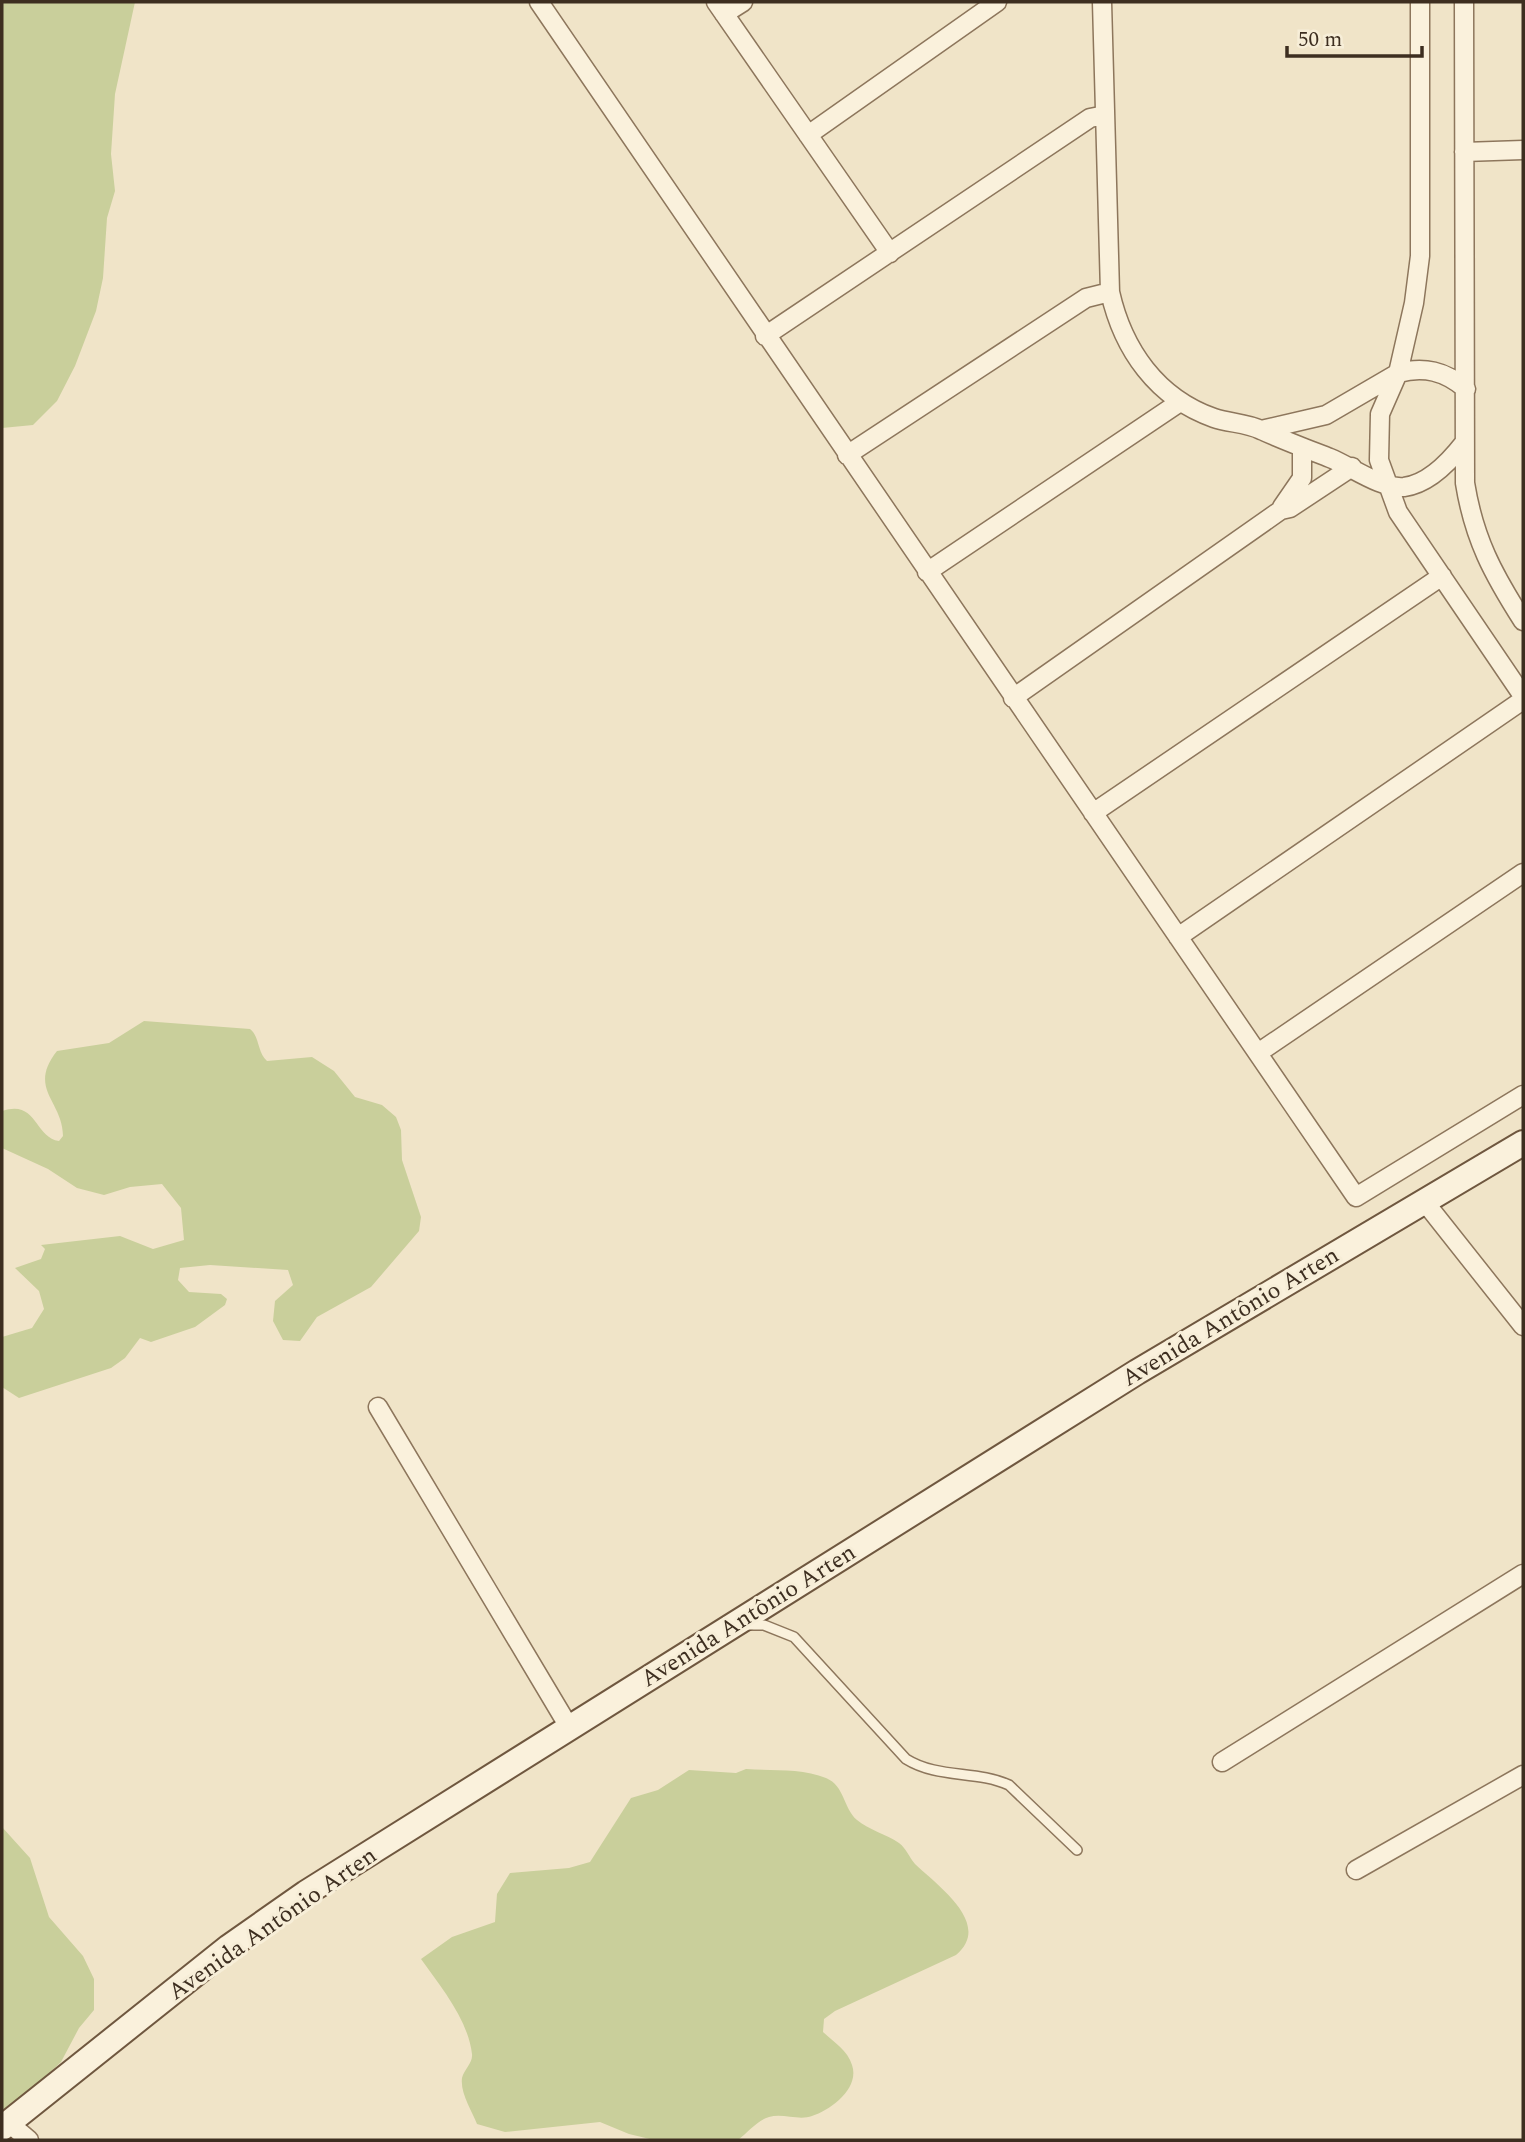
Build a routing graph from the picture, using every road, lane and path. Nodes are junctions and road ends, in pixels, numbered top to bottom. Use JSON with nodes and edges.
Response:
{"nodes":[{"id":1,"x":539,"y":2,"type":"edge"},
{"id":2,"x":743,"y":2,"type":"edge"},
{"id":3,"x":998,"y":2,"type":"edge"},
{"id":4,"x":1102,"y":2,"type":"edge"},
{"id":5,"x":1420,"y":2,"type":"edge"},
{"id":6,"x":1464,"y":2,"type":"edge"},
{"id":7,"x":720,"y":8,"type":"edge"},
{"id":8,"x":1105,"y":115,"type":"junction"},
{"id":9,"x":808,"y":135,"type":"junction"},
{"id":10,"x":1523,"y":150,"type":"edge"},
{"id":11,"x":1464,"y":152,"type":"junction"},
{"id":12,"x":890,"y":253,"type":"junction"},
{"id":13,"x":1110,"y":292,"type":"junction"},
{"id":14,"x":765,"y":336,"type":"junction"},
{"id":15,"x":1398,"y":373,"type":"junction"},
{"id":16,"x":1466,"y":389,"type":"junction"},
{"id":17,"x":1180,"y":401,"type":"junction"},
{"id":18,"x":1261,"y":430,"type":"junction"},
{"id":19,"x":1464,"y":443,"type":"junction"},
{"id":20,"x":1301,"y":448,"type":"junction"},
{"id":21,"x":847,"y":455,"type":"junction"},
{"id":22,"x":1352,"y":467,"type":"junction"},
{"id":23,"x":1388,"y":485,"type":"junction"},
{"id":24,"x":1281,"y":510,"type":"junction"},
{"id":25,"x":927,"y":572,"type":"junction"},
{"id":26,"x":1442,"y":576,"type":"junction"},
{"id":27,"x":1523,"y":621,"type":"edge"},
{"id":28,"x":1013,"y":698,"type":"junction"},
{"id":29,"x":1523,"y":698,"type":"edge"},
{"id":30,"x":1093,"y":813,"type":"junction"},
{"id":31,"x":1523,"y":873,"type":"edge"},
{"id":32,"x":1178,"y":937,"type":"junction"},
{"id":33,"x":1258,"y":1053,"type":"junction"},
{"id":34,"x":1523,"y":1095,"type":"edge"},
{"id":35,"x":1523,"y":1143,"type":"edge"},
{"id":36,"x":1424,"y":1201,"type":"junction"},
{"id":37,"x":1523,"y":1326,"type":"edge"},
{"id":38,"x":378,"y":1407,"type":"dead end"},
{"id":39,"x":1523,"y":1574,"type":"edge"},
{"id":40,"x":732,"y":1624,"type":"junction"},
{"id":41,"x":569,"y":1727,"type":"junction"},
{"id":42,"x":1222,"y":1762,"type":"dead end"},
{"id":43,"x":1523,"y":1775,"type":"edge"},
{"id":44,"x":1077,"y":1850,"type":"dead end"},
{"id":45,"x":1356,"y":1870,"type":"dead end"},
{"id":46,"x":5,"y":2126,"type":"edge"},
{"id":47,"x":29,"y":2140,"type":"edge"}],
"edges":[{"from":1,"to":14,"type":"street"},
{"from":2,"to":7,"type":"street"},
{"from":3,"to":9,"type":"street"},
{"from":4,"to":8,"type":"street"},
{"from":5,"to":15,"type":"street"},
{"from":6,"to":11,"type":"street"},
{"from":7,"to":9,"type":"street"},
{"from":8,"to":12,"type":"street"},
{"from":8,"to":13,"type":"street"},
{"from":9,"to":12,"type":"street"},
{"from":10,"to":11,"type":"street"},
{"from":11,"to":16,"type":"street"},
{"from":12,"to":14,"type":"street"},
{"from":13,"to":17,"type":"street"},
{"from":13,"to":21,"type":"street"},
{"from":14,"to":21,"type":"street"},
{"from":15,"to":16,"type":"street"},
{"from":15,"to":18,"type":"street"},
{"from":15,"to":23,"type":"street"},
{"from":16,"to":19,"type":"street"},
{"from":17,"to":18,"type":"street"},
{"from":17,"to":25,"type":"street"},
{"from":18,"to":20,"type":"street"},
{"from":19,"to":23,"type":"street"},
{"from":19,"to":27,"type":"street"},
{"from":20,"to":22,"type":"street"},
{"from":20,"to":24,"type":"street"},
{"from":21,"to":25,"type":"street"},
{"from":22,"to":23,"type":"street"},
{"from":22,"to":24,"type":"street"},
{"from":23,"to":26,"type":"street"},
{"from":24,"to":28,"type":"street"},
{"from":25,"to":28,"type":"street"},
{"from":26,"to":29,"type":"street"},
{"from":26,"to":30,"type":"street"},
{"from":28,"to":30,"type":"street"},
{"from":29,"to":32,"type":"street"},
{"from":30,"to":32,"type":"street"},
{"from":31,"to":33,"type":"street"},
{"from":32,"to":33,"type":"street"},
{"from":33,"to":34,"type":"street"},
{"from":35,"to":36,"type":"street","name":"Avenida Antônio Arten"},
{"from":36,"to":37,"type":"street"},
{"from":36,"to":40,"type":"street","name":"Avenida Antônio Arten"},
{"from":38,"to":41,"type":"street"},
{"from":39,"to":42,"type":"street"},
{"from":40,"to":41,"type":"street","name":"Avenida Antônio Arten"},
{"from":40,"to":44,"type":"lane"},
{"from":41,"to":46,"type":"street","name":"Avenida Antônio Arten"},
{"from":43,"to":45,"type":"street"},
{"from":46,"to":47,"type":"street"}]}
